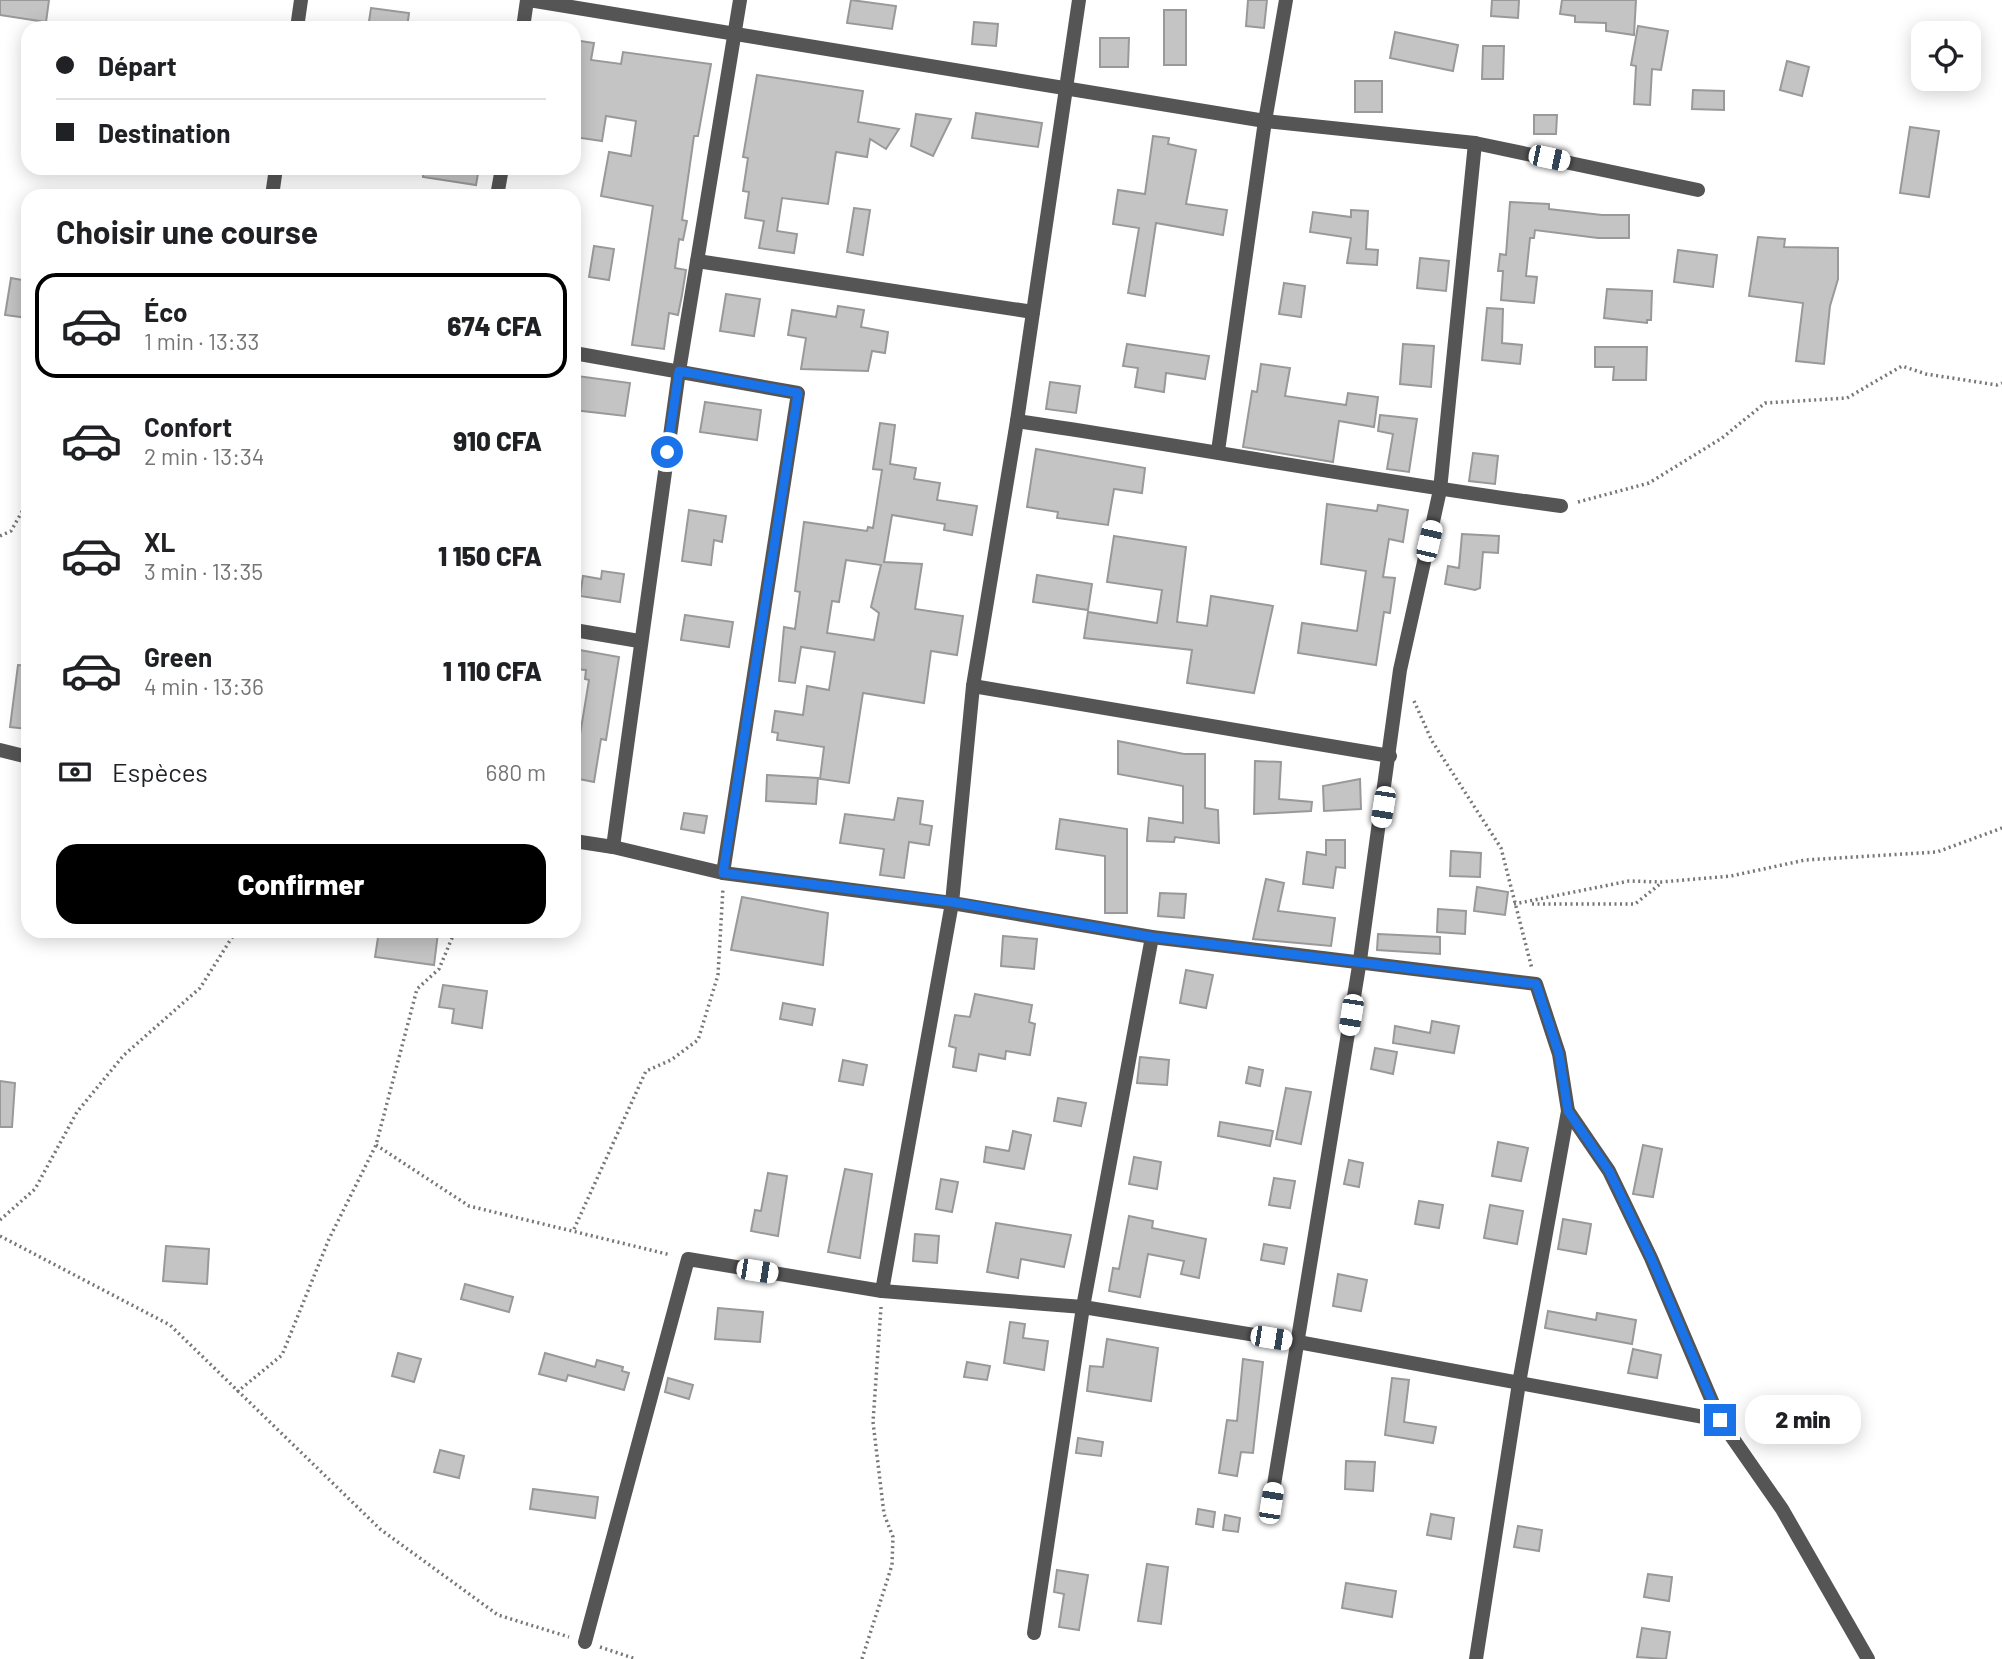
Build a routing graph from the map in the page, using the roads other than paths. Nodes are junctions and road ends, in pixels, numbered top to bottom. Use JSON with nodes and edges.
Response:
{"nodes":[{"id":1,"x":301,"y":0,"type":"edge"},
{"id":2,"x":528,"y":0,"type":"edge"},
{"id":3,"x":740,"y":0,"type":"edge"},
{"id":4,"x":1079,"y":0,"type":"edge"},
{"id":5,"x":1286,"y":0,"type":"edge"},
{"id":6,"x":298,"y":21,"type":"edge"},
{"id":7,"x":524,"y":21,"type":"edge"},
{"id":8,"x":734,"y":35,"type":"junction"},
{"id":9,"x":1065,"y":89,"type":"junction"},
{"id":10,"x":1265,"y":121,"type":"junction"},
{"id":11,"x":1475,"y":143,"type":"junction"},
{"id":12,"x":1698,"y":190,"type":"dead end"},
{"id":13,"x":697,"y":261,"type":"junction"},
{"id":14,"x":1034,"y":312,"type":"junction"},
{"id":15,"x":581,"y":354,"type":"edge"},
{"id":16,"x":679,"y":371,"type":"junction"},
{"id":17,"x":1017,"y":421,"type":"junction"},
{"id":18,"x":1218,"y":451,"type":"junction"},
{"id":19,"x":1440,"y":490,"type":"junction"},
{"id":20,"x":1561,"y":506,"type":"road end"},
{"id":21,"x":581,"y":631,"type":"edge"},
{"id":22,"x":639,"y":641,"type":"junction"},
{"id":23,"x":973,"y":685,"type":"junction"},
{"id":24,"x":0,"y":750,"type":"edge"},
{"id":25,"x":21,"y":755,"type":"edge"},
{"id":26,"x":1390,"y":756,"type":"junction"},
{"id":27,"x":581,"y":842,"type":"edge"},
{"id":28,"x":613,"y":846,"type":"junction"},
{"id":29,"x":723,"y":873,"type":"junction"},
{"id":30,"x":952,"y":902,"type":"junction"},
{"id":31,"x":1152,"y":937,"type":"junction"},
{"id":32,"x":1360,"y":960,"type":"junction"},
{"id":33,"x":1568,"y":1111,"type":"junction"},
{"id":34,"x":882,"y":1291,"type":"junction"},
{"id":35,"x":1083,"y":1307,"type":"junction"},
{"id":36,"x":1298,"y":1342,"type":"junction"},
{"id":37,"x":1519,"y":1383,"type":"junction"},
{"id":38,"x":1720,"y":1420,"type":"junction"},
{"id":39,"x":1271,"y":1503,"type":"dead end"},
{"id":40,"x":1034,"y":1633,"type":"dead end"},
{"id":41,"x":585,"y":1642,"type":"road end"},
{"id":42,"x":1476,"y":1659,"type":"edge"},
{"id":43,"x":1868,"y":1659,"type":"edge"}],
"edges":[{"from":1,"to":6,"type":"street"},
{"from":2,"to":7,"type":"street"},
{"from":2,"to":8,"type":"street"},
{"from":3,"to":8,"type":"street"},
{"from":4,"to":9,"type":"street"},
{"from":5,"to":10,"type":"street"},
{"from":8,"to":9,"type":"street"},
{"from":8,"to":13,"type":"street"},
{"from":9,"to":10,"type":"street"},
{"from":9,"to":14,"type":"street"},
{"from":10,"to":11,"type":"street"},
{"from":10,"to":18,"type":"street"},
{"from":11,"to":12,"type":"street"},
{"from":11,"to":19,"type":"street"},
{"from":13,"to":14,"type":"street"},
{"from":13,"to":16,"type":"street"},
{"from":14,"to":17,"type":"street"},
{"from":15,"to":16,"type":"street"},
{"from":16,"to":22,"type":"street"},
{"from":16,"to":29,"type":"street"},
{"from":17,"to":18,"type":"street"},
{"from":17,"to":23,"type":"street"},
{"from":18,"to":19,"type":"street"},
{"from":19,"to":20,"type":"street"},
{"from":19,"to":26,"type":"street"},
{"from":21,"to":22,"type":"street"},
{"from":22,"to":28,"type":"street"},
{"from":23,"to":26,"type":"street"},
{"from":23,"to":30,"type":"street"},
{"from":24,"to":25,"type":"street"},
{"from":26,"to":32,"type":"street"},
{"from":27,"to":28,"type":"street"},
{"from":28,"to":29,"type":"street"},
{"from":29,"to":30,"type":"street"},
{"from":30,"to":31,"type":"street"},
{"from":30,"to":34,"type":"street"},
{"from":31,"to":32,"type":"street"},
{"from":31,"to":35,"type":"street"},
{"from":32,"to":33,"type":"street"},
{"from":32,"to":36,"type":"street"},
{"from":33,"to":37,"type":"street"},
{"from":33,"to":38,"type":"street"},
{"from":34,"to":35,"type":"street"},
{"from":34,"to":41,"type":"street"},
{"from":35,"to":36,"type":"street"},
{"from":35,"to":40,"type":"street"},
{"from":36,"to":37,"type":"street"},
{"from":36,"to":39,"type":"street"},
{"from":37,"to":38,"type":"street"},
{"from":37,"to":42,"type":"street"},
{"from":38,"to":43,"type":"street"}]}
